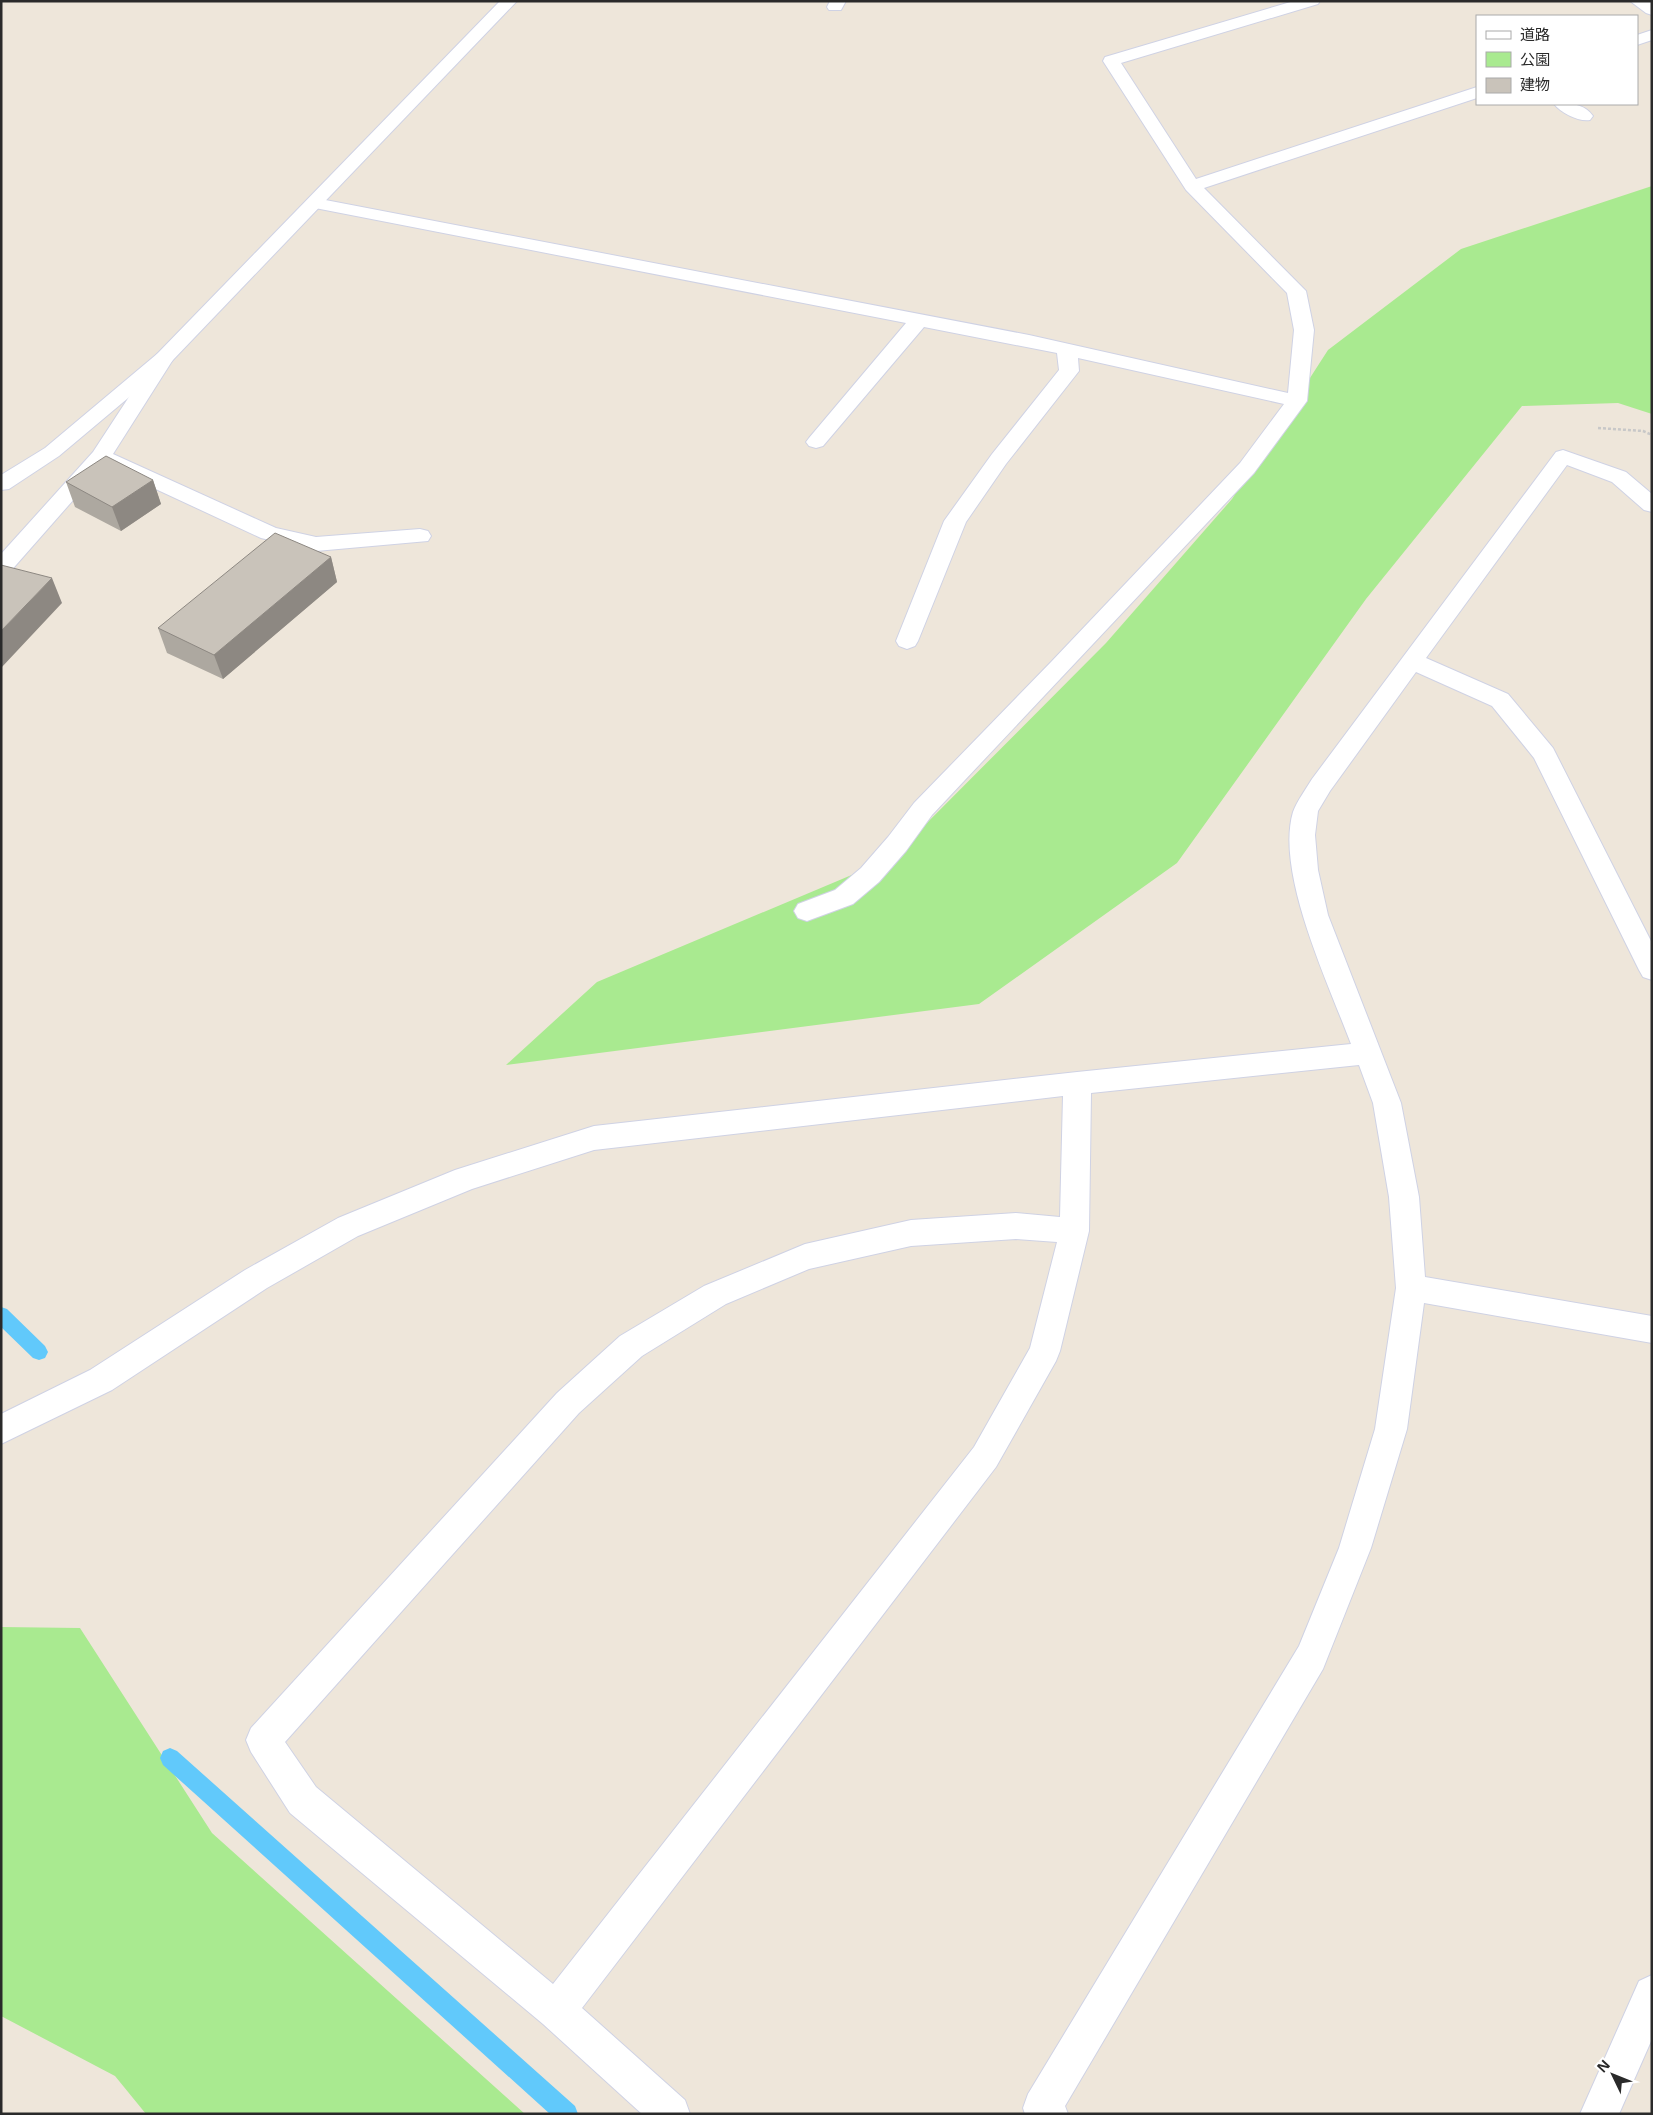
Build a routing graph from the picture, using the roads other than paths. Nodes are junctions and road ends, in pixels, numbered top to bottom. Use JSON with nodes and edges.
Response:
{"nodes":[{"id":1,"x":509,"y":1,"type":"edge"},
{"id":2,"x":1312,"y":1,"type":"edge"},
{"id":3,"x":1638,"y":1,"type":"edge"},
{"id":4,"x":1652,"y":10,"type":"edge"},
{"id":5,"x":1652,"y":35,"type":"edge"},
{"id":6,"x":1638,"y":40,"type":"edge"},
{"id":7,"x":1476,"y":92,"type":"edge"},
{"id":8,"x":1565,"y":105,"type":"edge"},
{"id":9,"x":1584,"y":116,"type":"dead end"},
{"id":10,"x":1192,"y":186,"type":"junction"},
{"id":11,"x":315,"y":203,"type":"junction"},
{"id":12,"x":919,"y":320,"type":"junction"},
{"id":13,"x":1067,"y":349,"type":"junction"},
{"id":14,"x":164,"y":358,"type":"junction"},
{"id":15,"x":1297,"y":402,"type":"junction"},
{"id":16,"x":816,"y":442,"type":"dead end"},
{"id":17,"x":101,"y":456,"type":"junction"},
{"id":18,"x":1,"y":484,"type":"edge"},
{"id":19,"x":1652,"y":505,"type":"edge"},
{"id":20,"x":420,"y":536,"type":"dead end"},
{"id":21,"x":1,"y":568,"type":"edge"},
{"id":22,"x":908,"y":642,"type":"dead end"},
{"id":23,"x":1412,"y":661,"type":"junction"},
{"id":24,"x":807,"y":911,"type":"dead end"},
{"id":25,"x":1652,"y":970,"type":"edge"},
{"id":26,"x":1369,"y":1053,"type":"junction"},
{"id":27,"x":1077,"y":1083,"type":"junction"},
{"id":28,"x":1074,"y":1232,"type":"junction"},
{"id":29,"x":1410,"y":1288,"type":"junction"},
{"id":30,"x":1652,"y":1330,"type":"edge"},
{"id":31,"x":1,"y":1430,"type":"edge"},
{"id":32,"x":1652,"y":1994,"type":"edge"},
{"id":33,"x":556,"y":2011,"type":"junction"},
{"id":34,"x":1043,"y":2112,"type":"edge"},
{"id":35,"x":671,"y":2114,"type":"edge"},
{"id":36,"x":1599,"y":2114,"type":"edge"}],
"edges":[{"from":1,"to":11,"type":"street"},
{"from":2,"to":10,"type":"street"},
{"from":3,"to":4,"type":"street"},
{"from":5,"to":6,"type":"street"},
{"from":7,"to":10,"type":"street"},
{"from":8,"to":9,"type":"street"},
{"from":10,"to":15,"type":"street"},
{"from":11,"to":12,"type":"street"},
{"from":11,"to":14,"type":"street"},
{"from":12,"to":13,"type":"street"},
{"from":12,"to":16,"type":"street"},
{"from":13,"to":15,"type":"street"},
{"from":13,"to":22,"type":"street"},
{"from":14,"to":17,"type":"street"},
{"from":14,"to":18,"type":"street"},
{"from":15,"to":24,"type":"street"},
{"from":17,"to":20,"type":"street"},
{"from":17,"to":21,"type":"street"},
{"from":19,"to":23,"type":"street"},
{"from":23,"to":25,"type":"street"},
{"from":23,"to":26,"type":"street"},
{"from":26,"to":27,"type":"street"},
{"from":26,"to":29,"type":"street"},
{"from":27,"to":28,"type":"street"},
{"from":27,"to":31,"type":"street"},
{"from":28,"to":33,"type":"street"},
{"from":28,"to":33,"type":"street"},
{"from":29,"to":30,"type":"street"},
{"from":29,"to":34,"type":"street"},
{"from":32,"to":36,"type":"street"},
{"from":33,"to":35,"type":"street"}]}
